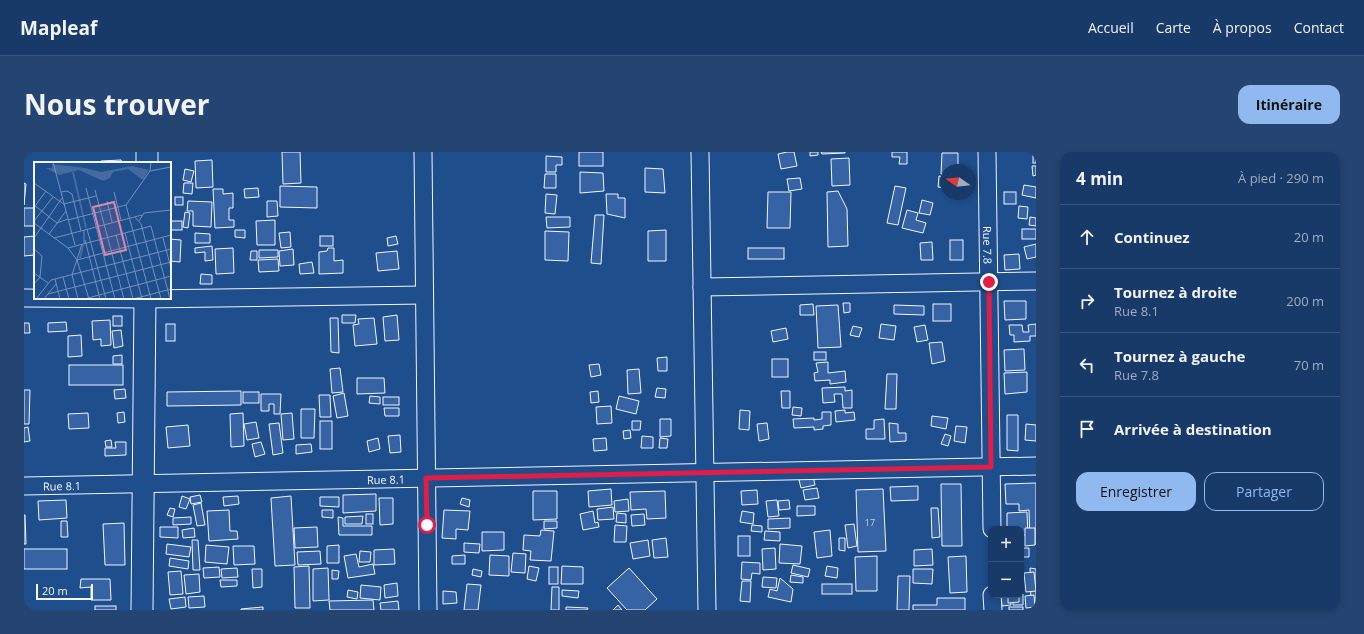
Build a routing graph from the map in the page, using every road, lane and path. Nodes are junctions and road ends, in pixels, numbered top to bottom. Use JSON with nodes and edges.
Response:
{"nodes":[{"id":1,"x":423,"y":152,"type":"edge"},
{"id":2,"x":700,"y":152,"type":"edge"},
{"id":3,"x":987,"y":152,"type":"edge"},
{"id":4,"x":1036,"y":281,"type":"edge"},
{"id":5,"x":989,"y":282,"type":"junction"},
{"id":6,"x":702,"y":287,"type":"junction"},
{"id":7,"x":424,"y":295,"type":"junction"},
{"id":8,"x":171,"y":298,"type":"edge"},
{"id":9,"x":145,"y":299,"type":"edge"},
{"id":10,"x":1036,"y":466,"type":"edge"},
{"id":11,"x":991,"y":467,"type":"junction"},
{"id":12,"x":704,"y":473,"type":"junction"},
{"id":13,"x":426,"y":478,"type":"junction"},
{"id":14,"x":144,"y":484,"type":"junction"},
{"id":15,"x":24,"y":486,"type":"edge"},
{"id":16,"x":992,"y":526,"type":"edge"},
{"id":17,"x":992,"y":598,"type":"edge"},
{"id":18,"x":142,"y":610,"type":"edge"},
{"id":19,"x":428,"y":610,"type":"edge"},
{"id":20,"x":707,"y":610,"type":"edge"},
{"id":21,"x":993,"y":610,"type":"edge"}],
"edges":[{"from":1,"to":7,"type":"street"},
{"from":2,"to":6,"type":"street"},
{"from":3,"to":5,"type":"street","name":"Rue 7.8"},
{"from":4,"to":5,"type":"street"},
{"from":5,"to":6,"type":"street"},
{"from":5,"to":11,"type":"street","name":"Rue 7.8"},
{"from":6,"to":12,"type":"street"},
{"from":7,"to":8,"type":"street"},
{"from":7,"to":13,"type":"street"},
{"from":9,"to":14,"type":"street"},
{"from":10,"to":11,"type":"street","name":"Rue 8.1"},
{"from":11,"to":12,"type":"street","name":"Rue 8.1"},
{"from":11,"to":16,"type":"street","name":"Rue 7.8"},
{"from":12,"to":13,"type":"street","name":"Rue 8.1"},
{"from":12,"to":20,"type":"street"},
{"from":13,"to":14,"type":"street","name":"Rue 8.1"},
{"from":13,"to":19,"type":"street"},
{"from":14,"to":15,"type":"street","name":"Rue 8.1"},
{"from":14,"to":18,"type":"street"},
{"from":17,"to":21,"type":"street"}]}
